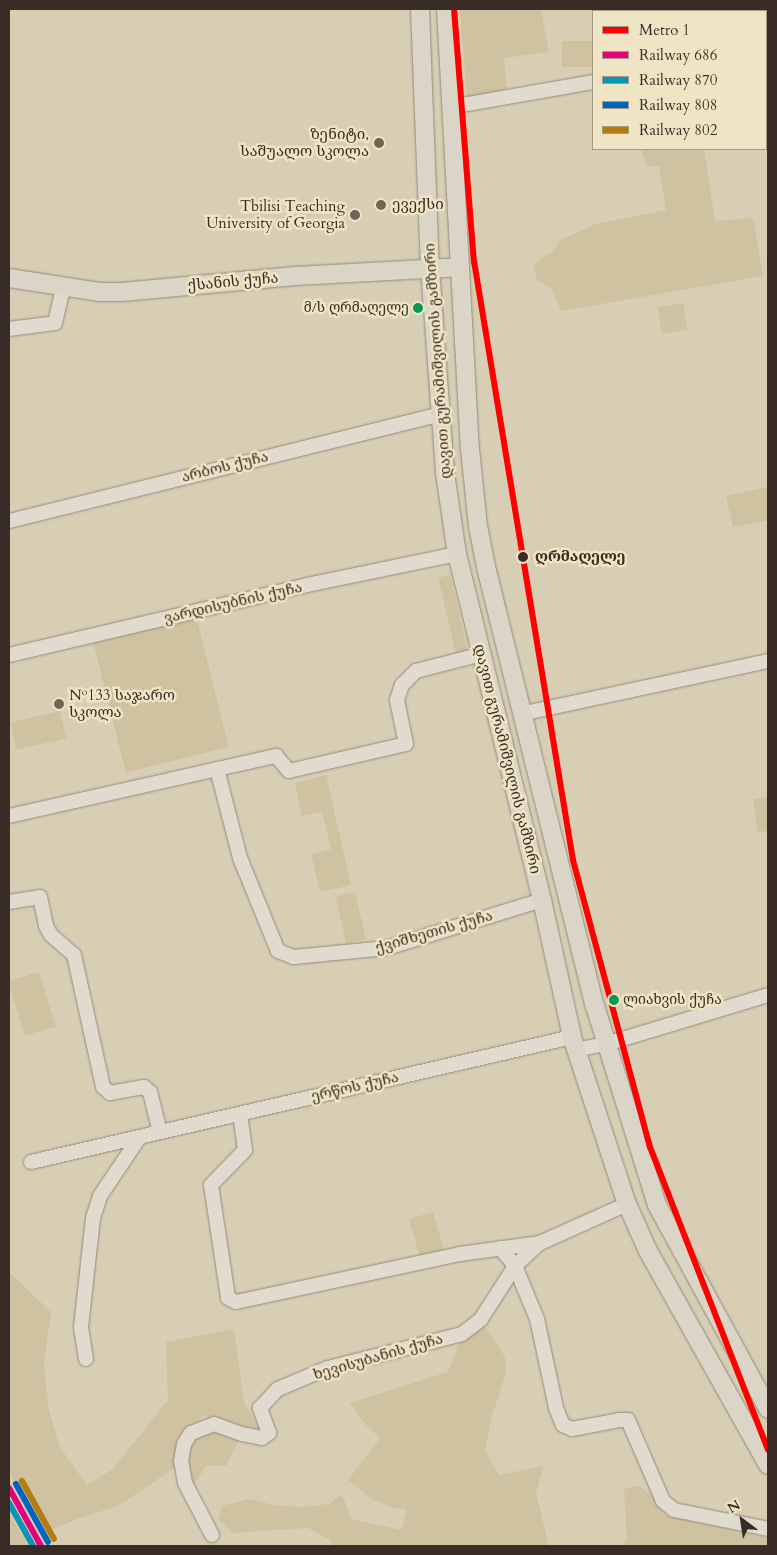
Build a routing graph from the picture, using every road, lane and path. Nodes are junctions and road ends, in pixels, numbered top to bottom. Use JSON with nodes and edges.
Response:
{"nodes":[{"id":1,"x":420,"y":9,"type":"edge"},
{"id":2,"x":446,"y":9,"type":"edge"},
{"id":3,"x":592,"y":82,"type":"edge"},
{"id":4,"x":451,"y":107,"type":"junction"},
{"id":5,"x":459,"y":267,"type":"junction"},
{"id":6,"x":430,"y":268,"type":"junction"},
{"id":7,"x":9,"y":278,"type":"edge"},
{"id":8,"x":63,"y":287,"type":"junction"},
{"id":9,"x":9,"y":329,"type":"edge"},
{"id":10,"x":441,"y":414,"type":"junction"},
{"id":11,"x":9,"y":521,"type":"edge"},
{"id":12,"x":479,"y":531,"type":"junction"},
{"id":13,"x":456,"y":545,"type":"junction"},
{"id":14,"x":486,"y":568,"type":"junction"},
{"id":15,"x":462,"y":572,"type":"junction"},
{"id":16,"x":482,"y":654,"type":"junction"},
{"id":17,"x":9,"y":655,"type":"edge"},
{"id":18,"x":768,"y":661,"type":"edge"},
{"id":19,"x":521,"y":714,"type":"junction"},
{"id":20,"x":217,"y":769,"type":"junction"},
{"id":21,"x":9,"y":816,"type":"edge"},
{"id":22,"x":542,"y":900,"type":"junction"},
{"id":23,"x":9,"y":902,"type":"edge"},
{"id":24,"x":768,"y":995,"type":"edge"},
{"id":25,"x":574,"y":1043,"type":"junction"},
{"id":26,"x":606,"y":1044,"type":"junction"},
{"id":27,"x":240,"y":1114,"type":"junction"},
{"id":28,"x":160,"y":1132,"type":"junction"},
{"id":29,"x":139,"y":1138,"type":"junction"},
{"id":30,"x":31,"y":1162,"type":"dead end"},
{"id":31,"x":626,"y":1204,"type":"junction"},
{"id":32,"x":540,"y":1243,"type":"junction"},
{"id":33,"x":500,"y":1248,"type":"junction"},
{"id":34,"x":516,"y":1266,"type":"junction"},
{"id":35,"x":86,"y":1359,"type":"dead end"},
{"id":36,"x":768,"y":1409,"type":"edge"},
{"id":37,"x":768,"y":1465,"type":"edge"},
{"id":38,"x":768,"y":1529,"type":"edge"},
{"id":39,"x":212,"y":1535,"type":"dead end"}],
"edges":[{"from":1,"to":6,"type":"main road","name":"დავით გურამიშვილის გამზირი"},
{"from":2,"to":4,"type":"main road","name":"დავით გურამიშვილის გამზირი"},
{"from":3,"to":4,"type":"street"},
{"from":4,"to":5,"type":"main road","name":"დავით გურამიშვილის გამზირი"},
{"from":5,"to":6,"type":"main road","name":"ქსანის ქუჩა"},
{"from":5,"to":12,"type":"main road","name":"დავით გურამიშვილის გამზირი"},
{"from":6,"to":8,"type":"main road","name":"ქსანის ქუჩა"},
{"from":6,"to":10,"type":"main road","name":"დავით გურამიშვილის გამზირი"},
{"from":7,"to":8,"type":"main road","name":"ქსანის ქუჩა"},
{"from":8,"to":9,"type":"street"},
{"from":10,"to":11,"type":"street","name":"არბოს ქუჩა"},
{"from":10,"to":13,"type":"main road","name":"დავით გურამიშვილის გამზირი"},
{"from":12,"to":13,"type":"main road"},
{"from":12,"to":14,"type":"main road","name":"დავით გურამიშვილის გამზირი"},
{"from":13,"to":15,"type":"main road","name":"დავით გურამიშვილის გამზირი"},
{"from":13,"to":17,"type":"street","name":"ვარდისუბნის ქუჩა"},
{"from":14,"to":15,"type":"main road"},
{"from":14,"to":19,"type":"main road","name":"დავით გურამიშვილის გამზირი"},
{"from":15,"to":16,"type":"main road","name":"დავით გურამიშვილის გამზირი"},
{"from":16,"to":20,"type":"street"},
{"from":16,"to":22,"type":"main road","name":"დავით გურამიშვილის გამზირი"},
{"from":18,"to":19,"type":"street"},
{"from":19,"to":26,"type":"main road","name":"დავით გურამიშვილის გამზირი"},
{"from":20,"to":21,"type":"street"},
{"from":20,"to":22,"type":"street","name":"ქვიშხეთის ქუჩა"},
{"from":22,"to":25,"type":"main road","name":"დავით გურამიშვილის გამზირი"},
{"from":23,"to":28,"type":"street"},
{"from":24,"to":26,"type":"street"},
{"from":25,"to":26,"type":"street"},
{"from":25,"to":27,"type":"street","name":"ერწოს ქუჩა"},
{"from":25,"to":31,"type":"main road","name":"დავით გურამიშვილის გამზირი"},
{"from":26,"to":36,"type":"main road","name":"დავით გურამიშვილის გამზირი"},
{"from":27,"to":28,"type":"street","name":"ერწოს ქუჩა"},
{"from":27,"to":33,"type":"street","name":"ხევისუბანის ქუჩა"},
{"from":28,"to":29,"type":"street","name":"ერწოს ქუჩა"},
{"from":29,"to":30,"type":"street","name":"ერწოს ქუჩა"},
{"from":29,"to":35,"type":"street"},
{"from":31,"to":32,"type":"street","name":"ხევისუბანის ქუჩა"},
{"from":31,"to":37,"type":"main road","name":"დავით გურამიშვილის გამზირი"},
{"from":32,"to":33,"type":"street","name":"ხევისუბანის ქუჩა"},
{"from":32,"to":34,"type":"street","name":"ხევისუბანის ქუჩა"},
{"from":33,"to":34,"type":"street"},
{"from":34,"to":38,"type":"street"},
{"from":34,"to":39,"type":"street","name":"ხევისუბანის ქუჩა"}]}
